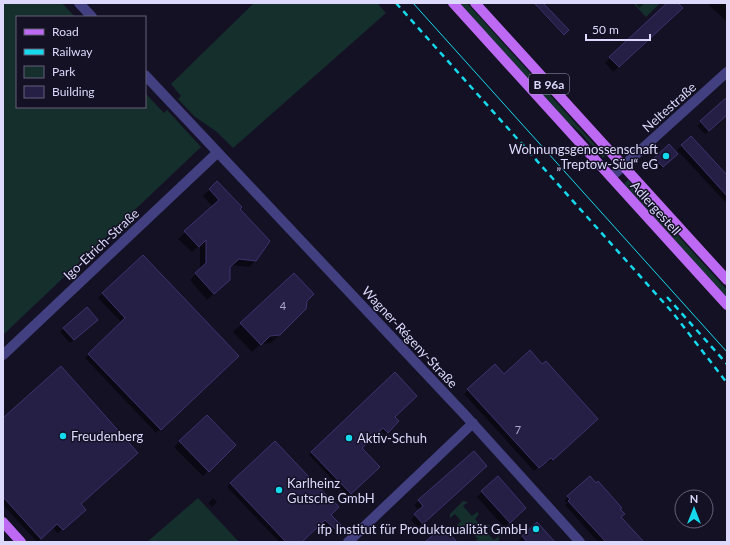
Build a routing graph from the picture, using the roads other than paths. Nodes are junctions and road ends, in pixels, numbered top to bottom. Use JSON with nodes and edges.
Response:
{"nodes":[{"id":1,"x":79,"y":3,"type":"edge"},
{"id":2,"x":453,"y":3,"type":"edge"},
{"id":3,"x":475,"y":3,"type":"edge"},
{"id":4,"x":91,"y":16,"type":"edge"},
{"id":5,"x":727,"y":72,"type":"edge"},
{"id":6,"x":146,"y":76,"type":"edge"},
{"id":7,"x":217,"y":153,"type":"junction"},
{"id":8,"x":623,"y":166,"type":"junction"},
{"id":9,"x":611,"y":177,"type":"junction"},
{"id":10,"x":727,"y":280,"type":"edge"},
{"id":11,"x":727,"y":305,"type":"edge"},
{"id":12,"x":3,"y":355,"type":"edge"},
{"id":13,"x":473,"y":423,"type":"junction"},
{"id":14,"x":3,"y":522,"type":"edge"},
{"id":15,"x":21,"y":542,"type":"edge"},
{"id":16,"x":348,"y":542,"type":"edge"},
{"id":17,"x":580,"y":542,"type":"edge"}],
"edges":[{"from":1,"to":4,"type":"street"},
{"from":2,"to":9,"type":"main road","name":"Adlergestell","number":"B 96a"},
{"from":3,"to":8,"type":"main road","name":"Adlergestell","number":"B 96a"},
{"from":5,"to":8,"type":"street","name":"Neltestraße"},
{"from":6,"to":7,"type":"street","name":"Wagner-Régeny-Straße"},
{"from":7,"to":12,"type":"street","name":"Igo-Etrich-Straße"},
{"from":7,"to":13,"type":"street","name":"Wagner-Régeny-Straße"},
{"from":8,"to":9,"type":"street","name":"Neltestraße"},
{"from":8,"to":10,"type":"main road","name":"Adlergestell","number":"B 96a"},
{"from":9,"to":11,"type":"main road","name":"Adlergestell","number":"B 96a"},
{"from":13,"to":16,"type":"street"},
{"from":13,"to":17,"type":"street","name":"Wagner-Régeny-Straße"},
{"from":14,"to":15,"type":"main road"}]}
